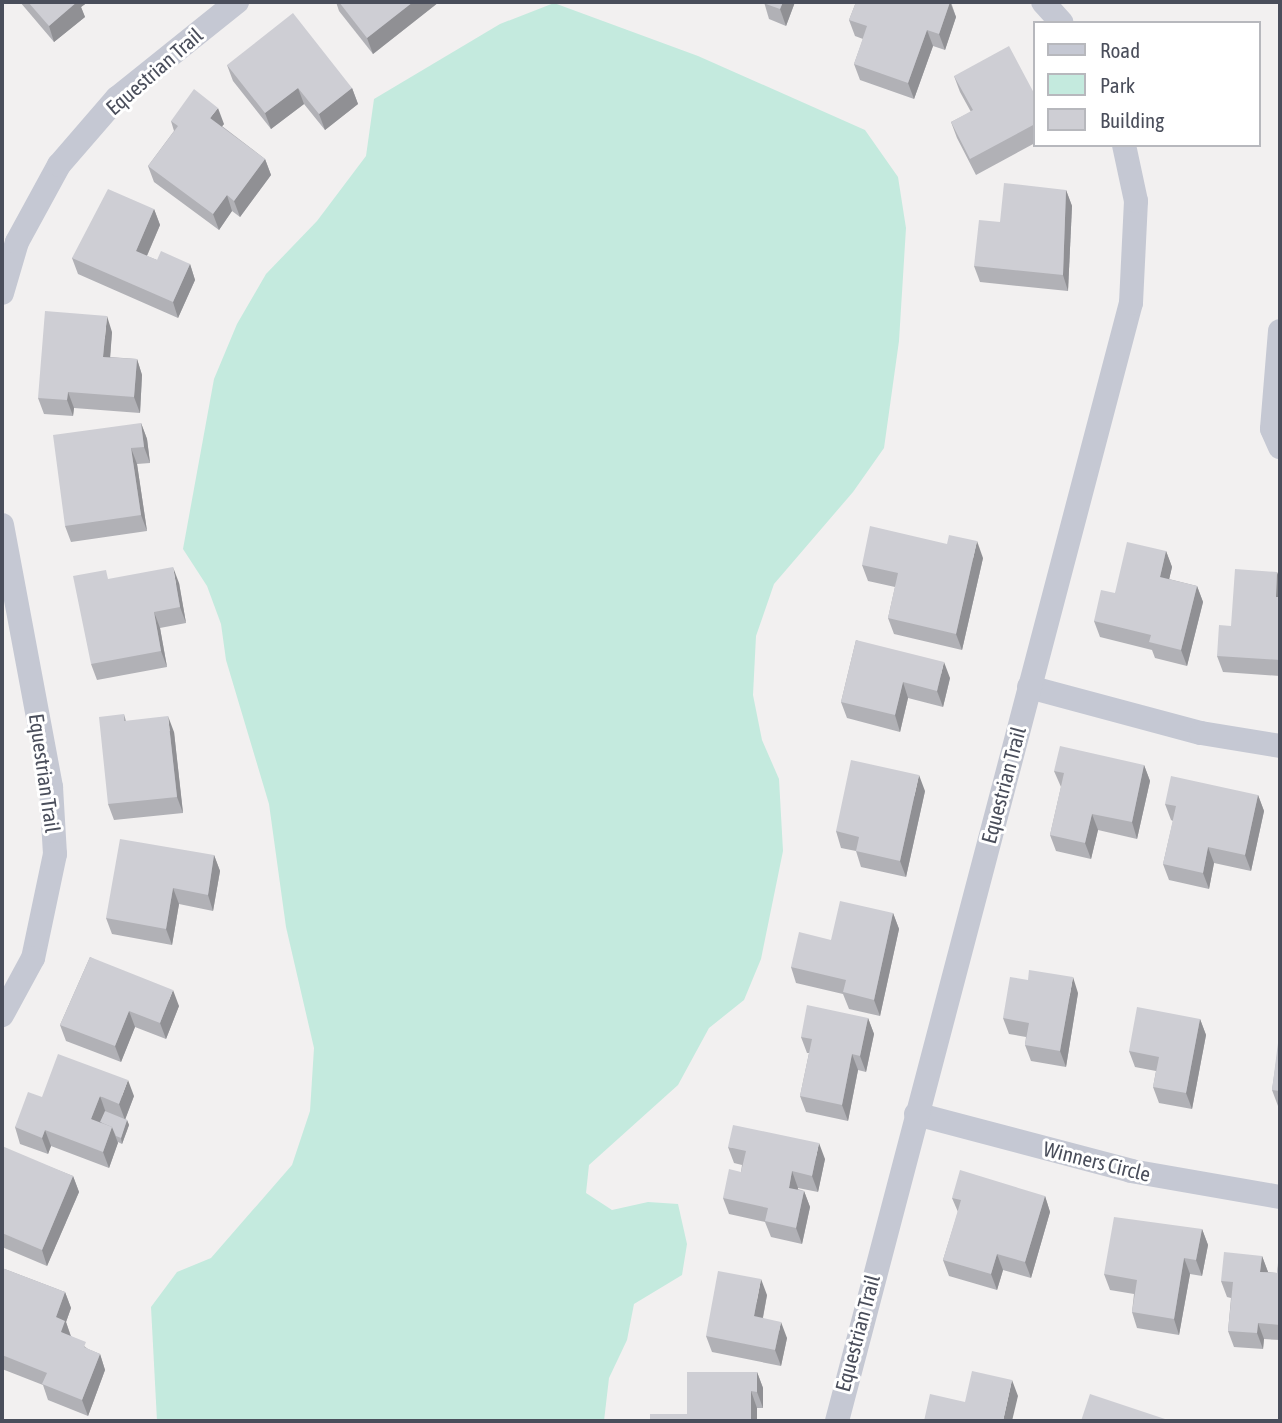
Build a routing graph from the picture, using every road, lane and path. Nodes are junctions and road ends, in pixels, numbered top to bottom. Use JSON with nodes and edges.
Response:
{"nodes":[{"id":1,"x":237,"y":2,"type":"edge"},
{"id":2,"x":1043,"y":2,"type":"edge"},
{"id":3,"x":1060,"y":21,"type":"edge"},
{"id":4,"x":1124,"y":147,"type":"edge"},
{"id":5,"x":2,"y":293,"type":"edge"},
{"id":6,"x":1280,"y":331,"type":"edge"},
{"id":7,"x":1280,"y":447,"type":"edge"},
{"id":8,"x":2,"y":525,"type":"edge"},
{"id":9,"x":1029,"y":687,"type":"junction"},
{"id":10,"x":1280,"y":746,"type":"edge"},
{"id":11,"x":2,"y":1014,"type":"edge"},
{"id":12,"x":916,"y":1114,"type":"junction"},
{"id":13,"x":1280,"y":1197,"type":"edge"},
{"id":14,"x":837,"y":1421,"type":"edge"}],
"edges":[{"from":1,"to":5,"type":"street","name":"Equestrian Trail"},
{"from":2,"to":3,"type":"street"},
{"from":4,"to":9,"type":"street","name":"Equestrian Trail"},
{"from":6,"to":7,"type":"street"},
{"from":8,"to":11,"type":"street","name":"Equestrian Trail"},
{"from":9,"to":10,"type":"street"},
{"from":9,"to":12,"type":"street","name":"Equestrian Trail"},
{"from":12,"to":13,"type":"street","name":"Winners Circle"},
{"from":12,"to":14,"type":"street","name":"Equestrian Trail"}]}
